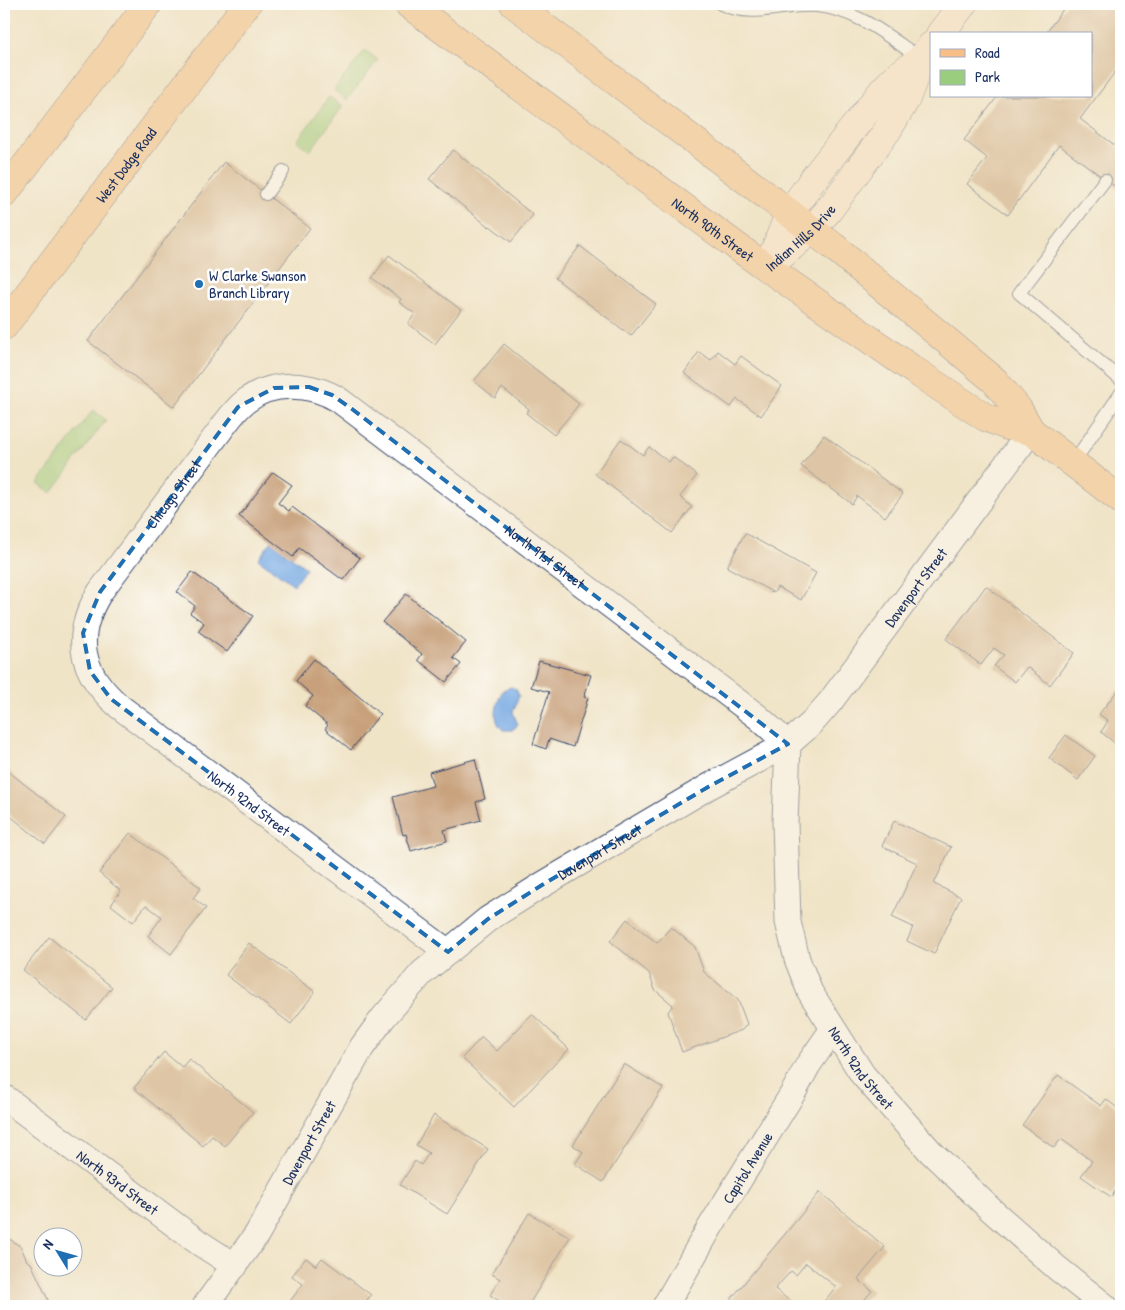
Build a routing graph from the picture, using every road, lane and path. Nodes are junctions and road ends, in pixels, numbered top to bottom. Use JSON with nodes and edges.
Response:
{"nodes":[{"id":1,"x":148,"y":4,"type":"edge"},
{"id":2,"x":247,"y":4,"type":"edge"},
{"id":3,"x":408,"y":4,"type":"edge"},
{"id":4,"x":514,"y":4,"type":"edge"},
{"id":5,"x":721,"y":4,"type":"edge"},
{"id":6,"x":963,"y":4,"type":"edge"},
{"id":7,"x":942,"y":32,"type":"edge"},
{"id":8,"x":926,"y":53,"type":"edge"},
{"id":9,"x":284,"y":171,"type":"dead end"},
{"id":10,"x":1105,"y":180,"type":"dead end"},
{"id":11,"x":4,"y":194,"type":"edge"},
{"id":12,"x":266,"y":194,"type":"dead end"},
{"id":13,"x":790,"y":212,"type":"junction"},
{"id":14,"x":812,"y":229,"type":"junction"},
{"id":15,"x":767,"y":268,"type":"junction"},
{"id":16,"x":4,"y":326,"type":"edge"},
{"id":17,"x":1121,"y":380,"type":"edge"},
{"id":18,"x":293,"y":386,"type":"joint"},
{"id":19,"x":1121,"y":393,"type":"edge"},
{"id":20,"x":1031,"y":431,"type":"junction"},
{"id":21,"x":1073,"y":463,"type":"junction"},
{"id":22,"x":1121,"y":500,"type":"edge"},
{"id":23,"x":83,"y":633,"type":"joint"},
{"id":24,"x":788,"y":744,"type":"junction"},
{"id":25,"x":448,"y":952,"type":"junction"},
{"id":26,"x":833,"y":1029,"type":"junction"},
{"id":27,"x":4,"y":1097,"type":"edge"},
{"id":28,"x":235,"y":1266,"type":"junction"},
{"id":29,"x":205,"y":1306,"type":"edge"},
{"id":30,"x":665,"y":1306,"type":"edge"},
{"id":31,"x":1105,"y":1306,"type":"edge"}],
"edges":[{"from":1,"to":11,"type":"main road"},
{"from":2,"to":16,"type":"main road","name":"West Dodge Road"},
{"from":3,"to":15,"type":"main road","name":"North 90th Street"},
{"from":4,"to":13,"type":"main road","name":"North 90th Street"},
{"from":5,"to":8,"type":"lane"},
{"from":6,"to":7,"type":"street"},
{"from":8,"to":13,"type":"street","name":"Indian Hills Drive"},
{"from":8,"to":14,"type":"street","name":"Indian Hills Drive"},
{"from":9,"to":12,"type":"lane"},
{"from":10,"to":17,"type":"lane"},
{"from":13,"to":14,"type":"main road","name":"North 90th Street"},
{"from":13,"to":15,"type":"street","name":"Indian Hills Drive"},
{"from":14,"to":15,"type":"street","name":"Indian Hills Drive"},
{"from":14,"to":20,"type":"main road","name":"North 90th Street"},
{"from":15,"to":20,"type":"main road","name":"North 90th Street"},
{"from":18,"to":23,"type":"street","name":"Chicago Street"},
{"from":18,"to":24,"type":"street","name":"North 91st Street"},
{"from":19,"to":21,"type":"lane"},
{"from":20,"to":21,"type":"main road","name":"North 90th Street"},
{"from":20,"to":24,"type":"street","name":"Davenport Street"},
{"from":21,"to":22,"type":"main road","name":"North 90th Street"},
{"from":23,"to":25,"type":"street","name":"North 92nd Street"},
{"from":24,"to":25,"type":"street","name":"Davenport Street"},
{"from":24,"to":26,"type":"street","name":"North 92nd Street"},
{"from":25,"to":28,"type":"street","name":"Davenport Street"},
{"from":26,"to":30,"type":"street","name":"Capitol Avenue"},
{"from":26,"to":31,"type":"street","name":"North 92nd Street"},
{"from":27,"to":28,"type":"street","name":"North 93rd Street"},
{"from":28,"to":29,"type":"street","name":"Davenport Street"}]}
